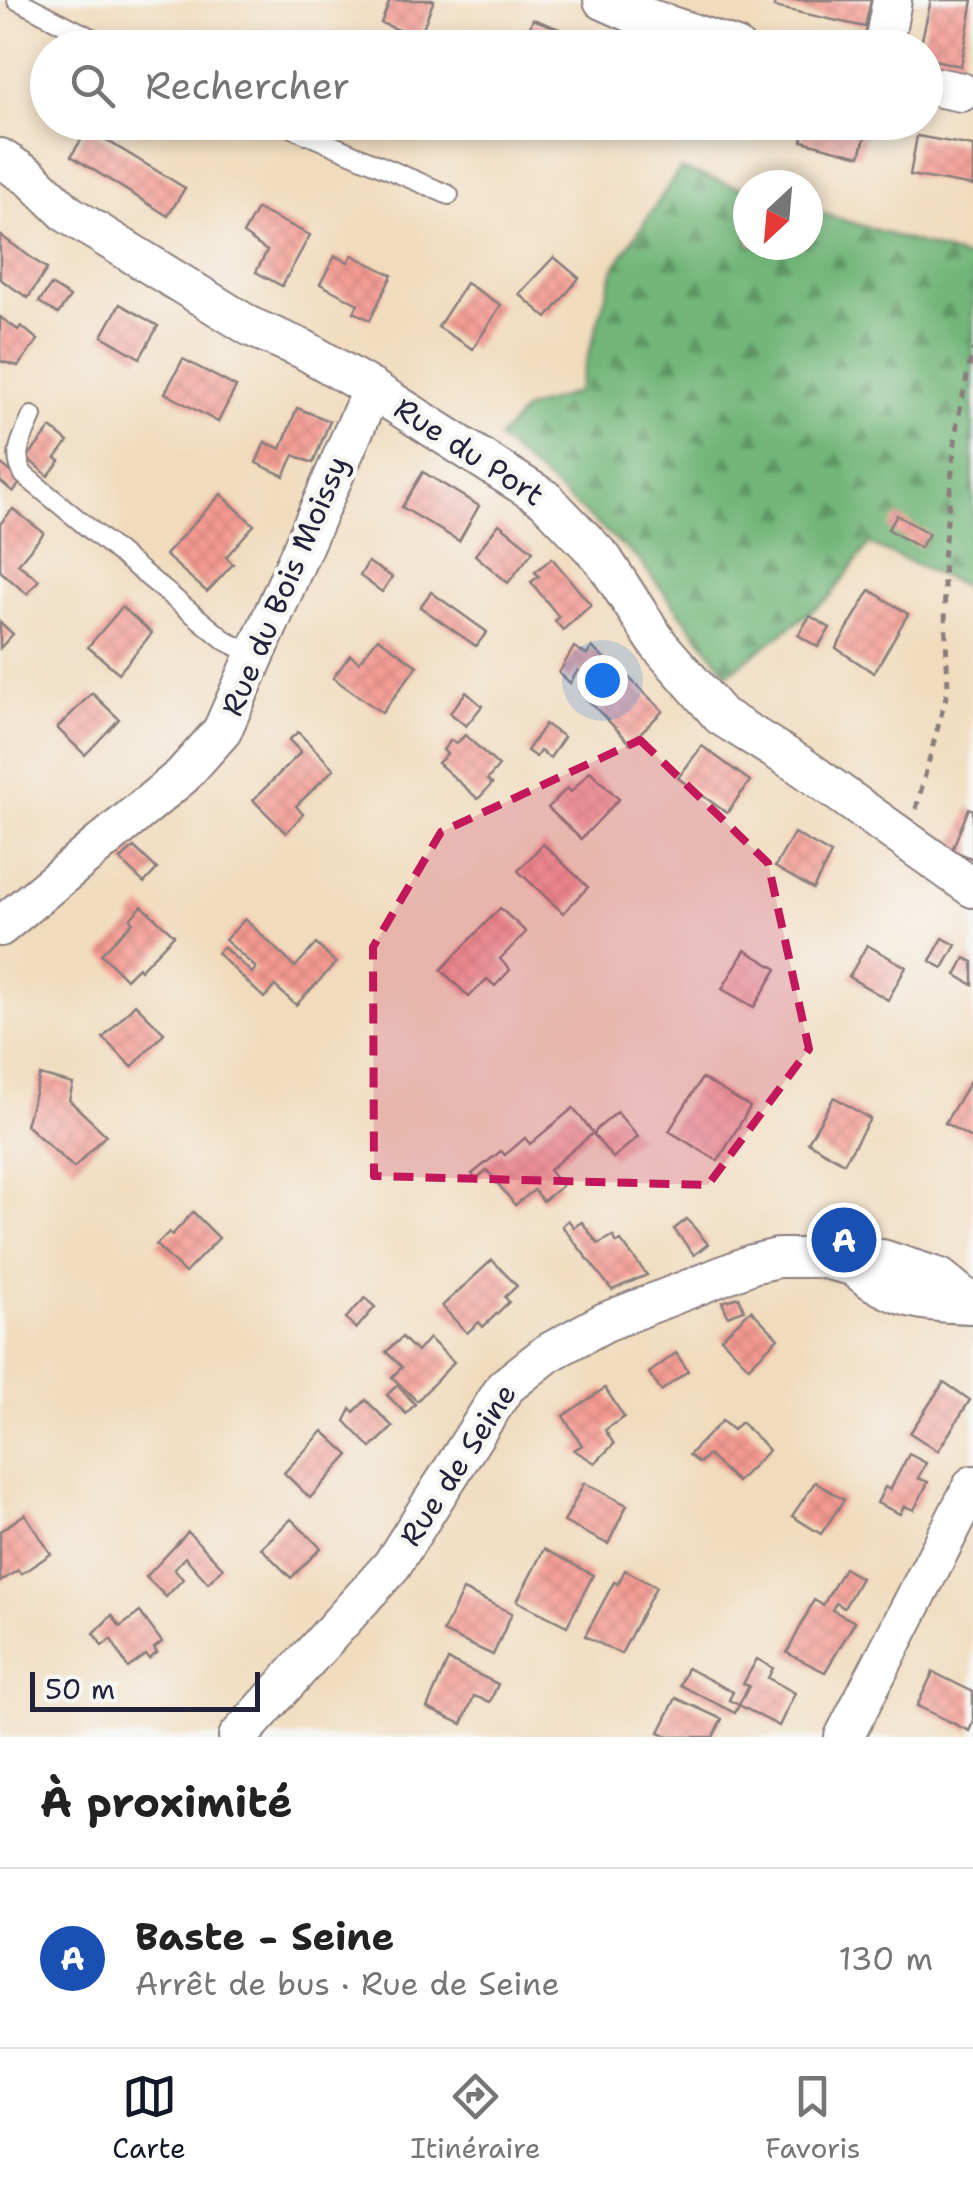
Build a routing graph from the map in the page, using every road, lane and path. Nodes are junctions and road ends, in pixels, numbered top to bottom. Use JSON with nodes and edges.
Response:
{"nodes":[{"id":1,"x":17,"y":0,"type":"edge"},
{"id":2,"x":602,"y":0,"type":"edge"},
{"id":3,"x":892,"y":0,"type":"edge"},
{"id":4,"x":76,"y":30,"type":"edge"},
{"id":5,"x":683,"y":30,"type":"edge"},
{"id":6,"x":886,"y":30,"type":"edge"},
{"id":7,"x":320,"y":140,"type":"edge"},
{"id":8,"x":0,"y":158,"type":"edge"},
{"id":9,"x":449,"y":195,"type":"dead end"},
{"id":10,"x":973,"y":349,"type":"edge"},
{"id":11,"x":372,"y":389,"type":"junction"},
{"id":12,"x":32,"y":416,"type":"dead end"},
{"id":13,"x":255,"y":655,"type":"junction"},
{"id":14,"x":908,"y":841,"type":"junction"},
{"id":15,"x":973,"y":888,"type":"edge"},
{"id":16,"x":0,"y":927,"type":"edge"},
{"id":17,"x":972,"y":1304,"type":"edge"},
{"id":18,"x":973,"y":1485,"type":"edge"},
{"id":19,"x":238,"y":1737,"type":"edge"},
{"id":20,"x":844,"y":1737,"type":"edge"}],
"edges":[{"from":1,"to":4,"type":"lane"},
{"from":2,"to":5,"type":"street"},
{"from":3,"to":6,"type":"street"},
{"from":7,"to":9,"type":"lane"},
{"from":8,"to":11,"type":"street","name":"Rue du Port"},
{"from":10,"to":14,"type":"path"},
{"from":11,"to":13,"type":"street","name":"Rue du Bois Moissy"},
{"from":11,"to":14,"type":"street","name":"Rue du Port"},
{"from":12,"to":13,"type":"lane"},
{"from":13,"to":16,"type":"street","name":"Rue du Bois Moissy"},
{"from":14,"to":15,"type":"street","name":"Rue du Port"},
{"from":17,"to":19,"type":"street","name":"Rue de Seine"},
{"from":18,"to":20,"type":"street"}]}
